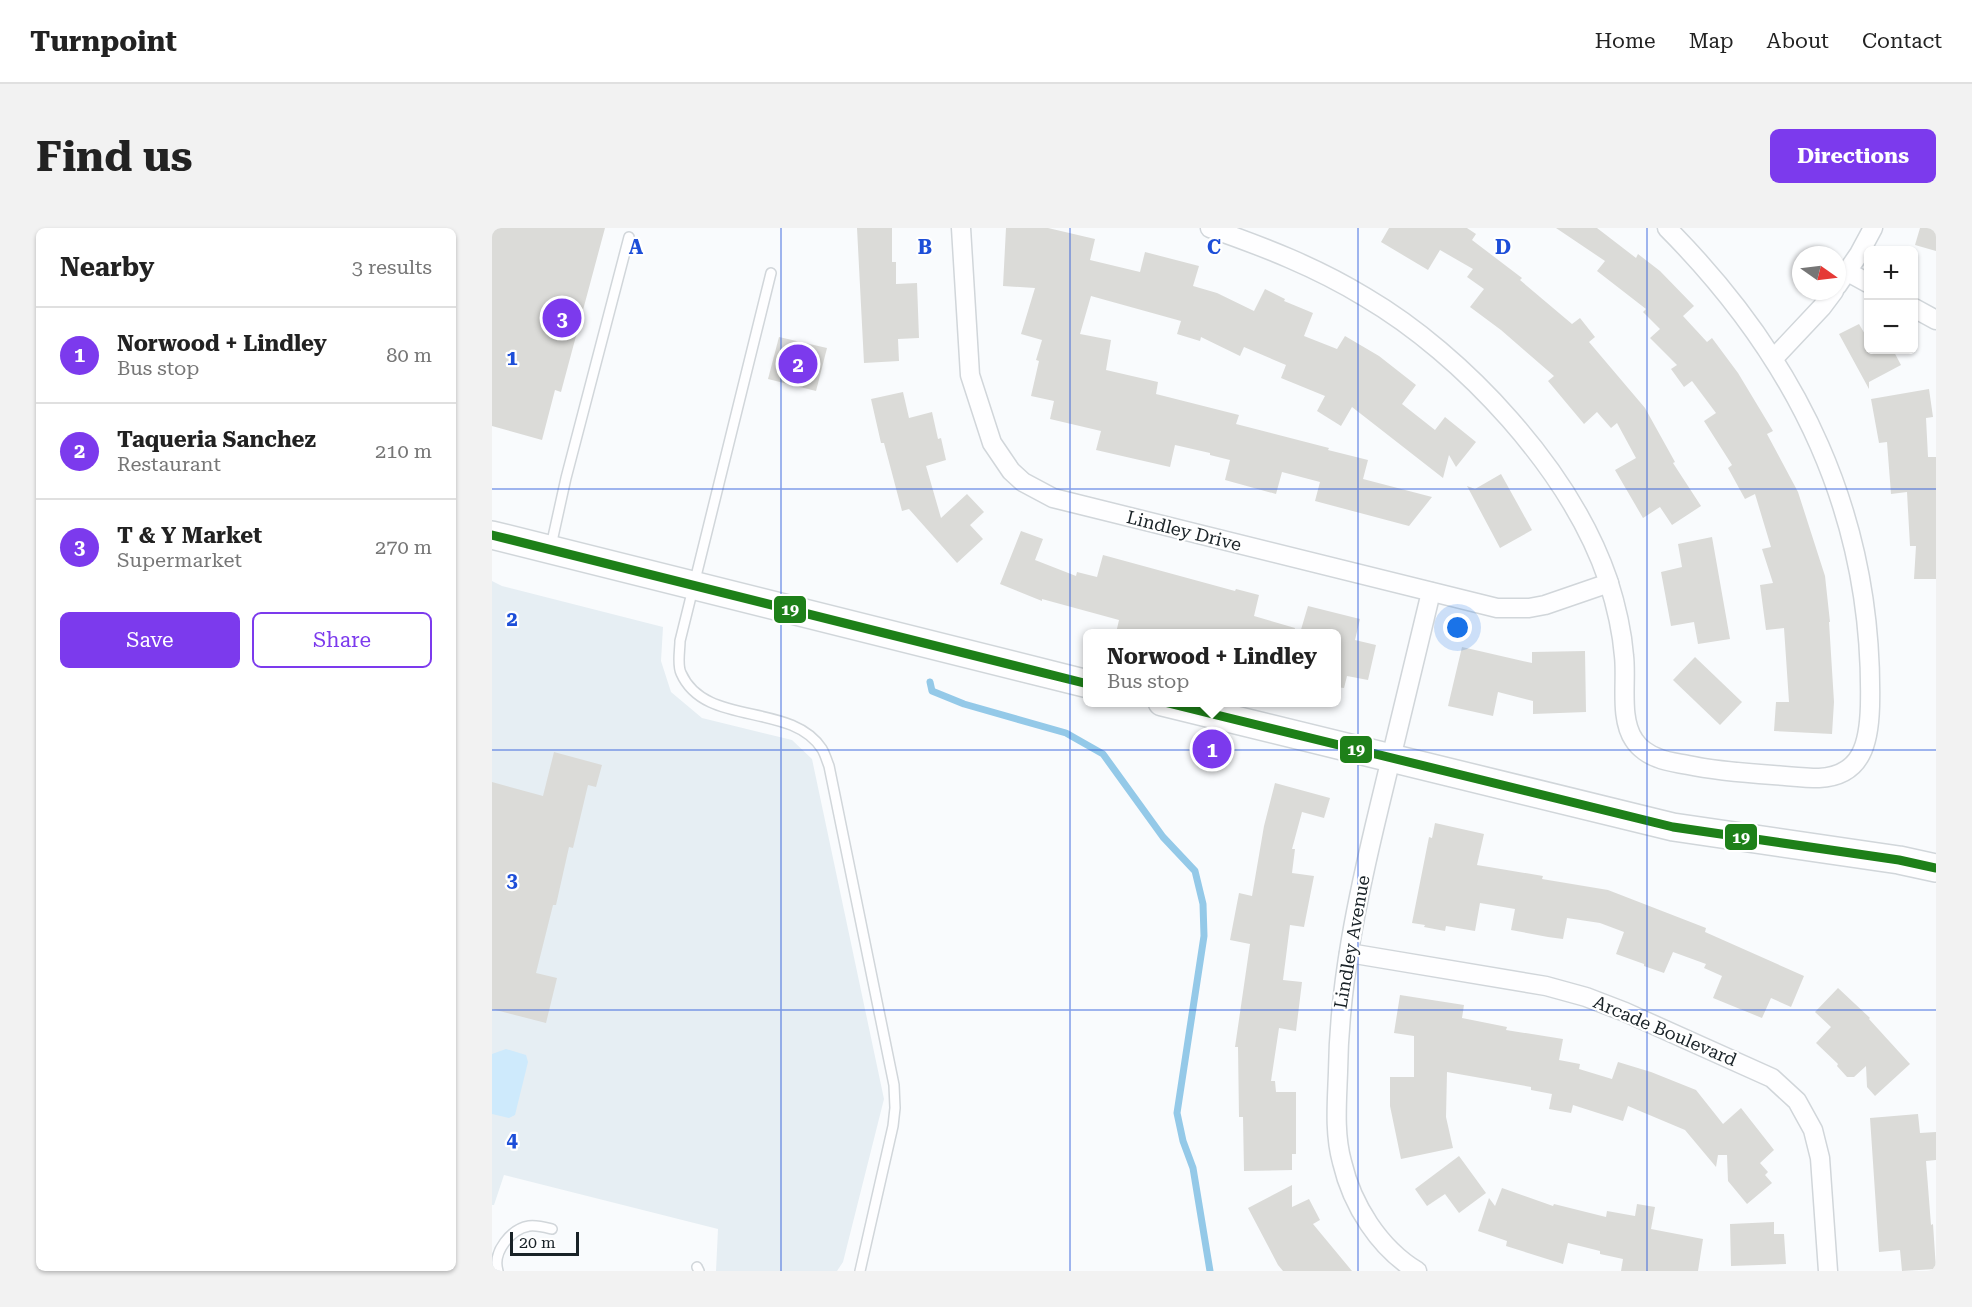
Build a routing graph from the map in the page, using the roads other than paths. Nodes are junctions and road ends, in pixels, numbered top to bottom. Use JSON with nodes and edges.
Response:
{"nodes":[{"id":1,"x":961,"y":228,"type":"edge"},
{"id":2,"x":1210,"y":228,"type":"edge"},
{"id":3,"x":1667,"y":228,"type":"edge"},
{"id":4,"x":1873,"y":228,"type":"edge"},
{"id":5,"x":629,"y":237,"type":"dead end"},
{"id":6,"x":1848,"y":272,"type":"junction"},
{"id":7,"x":771,"y":273,"type":"dead end"},
{"id":8,"x":1846,"y":275,"type":"edge"},
{"id":9,"x":1864,"y":280,"type":"edge"},
{"id":10,"x":1827,"y":300,"type":"edge"},
{"id":11,"x":1918,"y":310,"type":"edge"},
{"id":12,"x":1936,"y":320,"type":"edge"},
{"id":13,"x":1774,"y":358,"type":"junction"},
{"id":14,"x":492,"y":535,"type":"edge"},
{"id":15,"x":550,"y":550,"type":"junction"},
{"id":16,"x":1609,"y":583,"type":"junction"},
{"id":17,"x":693,"y":585,"type":"junction"},
{"id":18,"x":1431,"y":592,"type":"junction"},
{"id":19,"x":1083,"y":683,"type":"edge"},
{"id":20,"x":1182,"y":707,"type":"edge"},
{"id":21,"x":1390,"y":759,"type":"junction"},
{"id":22,"x":1936,"y":868,"type":"edge"},
{"id":23,"x":1349,"y":953,"type":"junction"},
{"id":24,"x":552,"y":1229,"type":"dead end"},
{"id":25,"x":495,"y":1251,"type":"edge"},
{"id":26,"x":498,"y":1271,"type":"edge"},
{"id":27,"x":860,"y":1271,"type":"edge"},
{"id":28,"x":1418,"y":1271,"type":"edge"},
{"id":29,"x":1828,"y":1271,"type":"edge"}],
"edges":[{"from":1,"to":18,"type":"street","name":"Lindley Drive"},
{"from":2,"to":16,"type":"street"},
{"from":3,"to":13,"type":"street"},
{"from":4,"to":6,"type":"street"},
{"from":5,"to":15,"type":"lane"},
{"from":6,"to":8,"type":"street"},
{"from":6,"to":9,"type":"street"},
{"from":7,"to":17,"type":"lane"},
{"from":10,"to":13,"type":"street"},
{"from":11,"to":12,"type":"street"},
{"from":13,"to":16,"type":"street"},
{"from":14,"to":15,"type":"main road"},
{"from":15,"to":17,"type":"main road"},
{"from":16,"to":18,"type":"street","name":"Lindley Drive"},
{"from":17,"to":19,"type":"main road"},
{"from":17,"to":27,"type":"lane"},
{"from":18,"to":21,"type":"street","name":"Lindley Avenue"},
{"from":20,"to":21,"type":"main road"},
{"from":21,"to":22,"type":"main road"},
{"from":21,"to":23,"type":"street","name":"Lindley Avenue"},
{"from":23,"to":28,"type":"street","name":"Lindley Avenue"},
{"from":23,"to":29,"type":"street","name":"Arcade Boulevard"},
{"from":24,"to":25,"type":"lane"},
{"from":25,"to":26,"type":"lane"}]}
